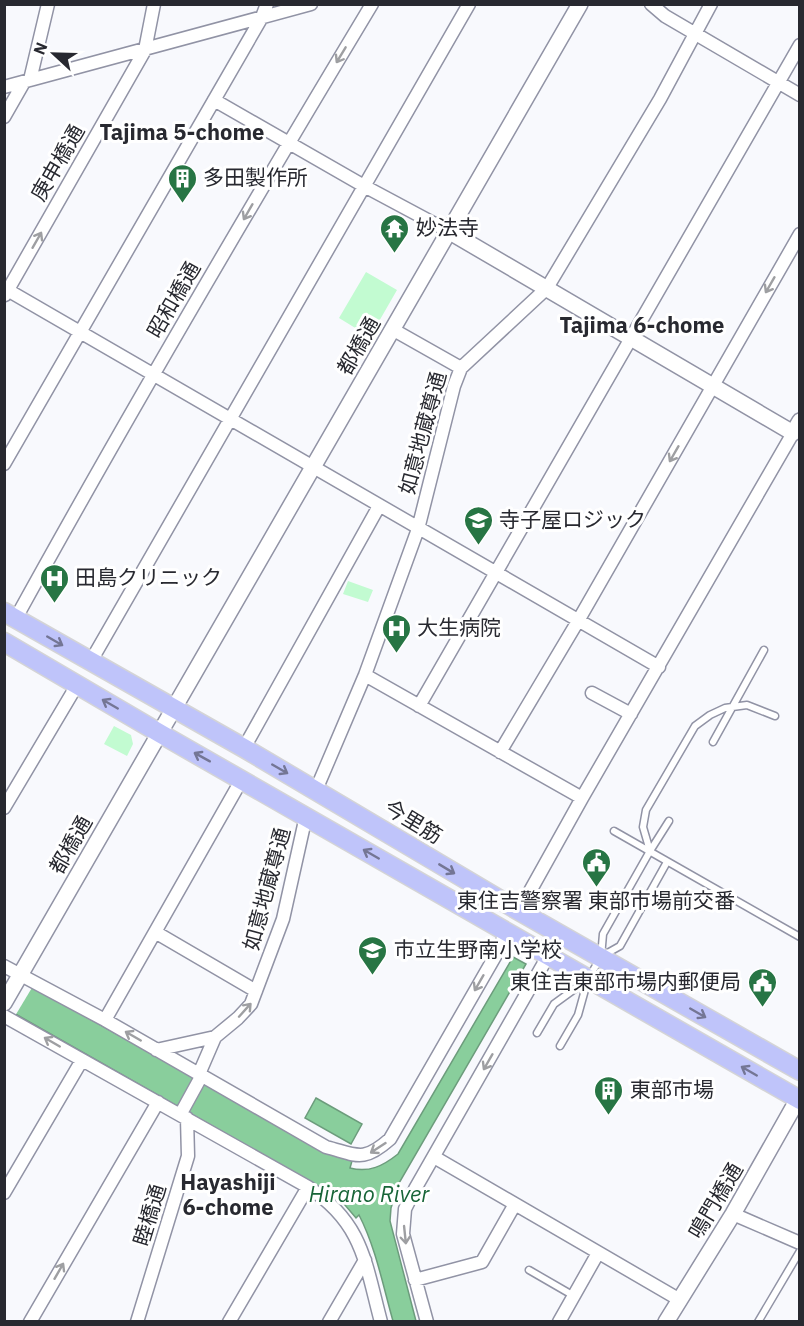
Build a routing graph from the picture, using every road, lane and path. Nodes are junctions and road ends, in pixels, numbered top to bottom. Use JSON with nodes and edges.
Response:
{"nodes":[{"id":1,"x":48,"y":4,"type":"edge"},
{"id":2,"x":154,"y":4,"type":"edge"},
{"id":3,"x":267,"y":4,"type":"edge"},
{"id":4,"x":312,"y":4,"type":"edge"},
{"id":5,"x":372,"y":4,"type":"edge"},
{"id":6,"x":469,"y":4,"type":"edge"},
{"id":7,"x":580,"y":4,"type":"edge"},
{"id":8,"x":651,"y":4,"type":"edge"},
{"id":9,"x":711,"y":4,"type":"edge"},
{"id":10,"x":262,"y":17,"type":"junction"},
{"id":11,"x":695,"y":33,"type":"junction"},
{"id":12,"x":800,"y":45,"type":"edge"},
{"id":13,"x":145,"y":50,"type":"junction"},
{"id":14,"x":27,"y":81,"type":"junction"},
{"id":15,"x":778,"y":83,"type":"junction"},
{"id":16,"x":4,"y":87,"type":"edge"},
{"id":17,"x":800,"y":95,"type":"edge"},
{"id":18,"x":214,"y":100,"type":"junction"},
{"id":19,"x":4,"y":117,"type":"edge"},
{"id":20,"x":288,"y":143,"type":"junction"},
{"id":21,"x":364,"y":186,"type":"junction"},
{"id":22,"x":450,"y":232,"type":"junction"},
{"id":23,"x":800,"y":234,"type":"edge"},
{"id":24,"x":547,"y":288,"type":"junction"},
{"id":25,"x":6,"y":292,"type":"edge"},
{"id":26,"x":392,"y":329,"type":"junction"},
{"id":27,"x":80,"y":333,"type":"junction"},
{"id":28,"x":631,"y":337,"type":"junction"},
{"id":29,"x":461,"y":368,"type":"junction"},
{"id":30,"x":154,"y":374,"type":"junction"},
{"id":31,"x":713,"y":386,"type":"junction"},
{"id":32,"x":230,"y":418,"type":"junction"},
{"id":33,"x":796,"y":427,"type":"edge"},
{"id":34,"x":4,"y":464,"type":"edge"},
{"id":35,"x":313,"y":467,"type":"junction"},
{"id":36,"x":379,"y":506,"type":"junction"},
{"id":37,"x":418,"y":529,"type":"junction"},
{"id":38,"x":496,"y":573,"type":"junction"},
{"id":39,"x":10,"y":615,"type":"edge"},
{"id":40,"x":578,"y":621,"type":"junction"},
{"id":41,"x":4,"y":642,"type":"edge"},
{"id":42,"x":764,"y":650,"type":"dead end"},
{"id":43,"x":91,"y":661,"type":"junction"},
{"id":44,"x":659,"y":667,"type":"junction"},
{"id":45,"x":365,"y":675,"type":"junction"},
{"id":46,"x":77,"y":685,"type":"junction"},
{"id":47,"x":592,"y":693,"type":"dead end"},
{"id":48,"x":419,"y":705,"type":"junction"},
{"id":49,"x":734,"y":707,"type":"junction"},
{"id":50,"x":174,"y":708,"type":"junction"},
{"id":51,"x":631,"y":714,"type":"junction"},
{"id":52,"x":775,"y":716,"type":"dead end"},
{"id":53,"x":161,"y":734,"type":"junction"},
{"id":54,"x":713,"y":742,"type":"dead end"},
{"id":55,"x":244,"y":748,"type":"junction"},
{"id":56,"x":500,"y":752,"type":"junction"},
{"id":57,"x":242,"y":779,"type":"junction"},
{"id":58,"x":316,"y":790,"type":"junction"},
{"id":59,"x":582,"y":798,"type":"junction"},
{"id":60,"x":4,"y":808,"type":"edge"},
{"id":61,"x":306,"y":816,"type":"junction"},
{"id":62,"x":669,"y":821,"type":"dead end"},
{"id":63,"x":614,"y":831,"type":"dead end"},
{"id":64,"x":650,"y":851,"type":"junction"},
{"id":65,"x":667,"y":862,"type":"junction"},
{"id":66,"x":522,"y":913,"type":"junction"},
{"id":67,"x":155,"y":932,"type":"junction"},
{"id":68,"x":509,"y":933,"type":"junction"},
{"id":69,"x":800,"y":937,"type":"edge"},
{"id":70,"x":546,"y":955,"type":"junction"},
{"id":71,"x":601,"y":957,"type":"junction"},
{"id":72,"x":4,"y":966,"type":"edge"},
{"id":73,"x":20,"y":976,"type":"junction"},
{"id":74,"x":588,"y":979,"type":"junction"},
{"id":75,"x":256,"y":991,"type":"junction"},
{"id":76,"x":4,"y":1003,"type":"edge"},
{"id":77,"x":4,"y":1016,"type":"edge"},
{"id":78,"x":105,"y":1020,"type":"junction"},
{"id":79,"x":537,"y":1033,"type":"dead end"},
{"id":80,"x":215,"y":1037,"type":"junction"},
{"id":81,"x":560,"y":1046,"type":"dead end"},
{"id":82,"x":156,"y":1050,"type":"junction"},
{"id":83,"x":82,"y":1060,"type":"junction"},
{"id":84,"x":800,"y":1071,"type":"edge"},
{"id":85,"x":200,"y":1076,"type":"junction"},
{"id":86,"x":799,"y":1099,"type":"edge"},
{"id":87,"x":158,"y":1102,"type":"junction"},
{"id":88,"x":184,"y":1114,"type":"junction"},
{"id":89,"x":434,"y":1157,"type":"junction"},
{"id":90,"x":308,"y":1187,"type":"junction"},
{"id":91,"x":4,"y":1193,"type":"edge"},
{"id":92,"x":515,"y":1204,"type":"junction"},
{"id":93,"x":734,"y":1214,"type":"junction"},
{"id":94,"x":800,"y":1243,"type":"edge"},
{"id":95,"x":800,"y":1251,"type":"edge"},
{"id":96,"x":598,"y":1253,"type":"junction"},
{"id":97,"x":365,"y":1260,"type":"junction"},
{"id":98,"x":529,"y":1270,"type":"dead end"},
{"id":99,"x":415,"y":1280,"type":"junction"},
{"id":100,"x":574,"y":1296,"type":"junction"},
{"id":101,"x":680,"y":1299,"type":"junction"},
{"id":102,"x":668,"y":1321,"type":"edge"},
{"id":103,"x":30,"y":1322,"type":"edge"},
{"id":104,"x":137,"y":1322,"type":"edge"},
{"id":105,"x":229,"y":1322,"type":"edge"},
{"id":106,"x":329,"y":1322,"type":"edge"},
{"id":107,"x":381,"y":1322,"type":"edge"},
{"id":108,"x":427,"y":1322,"type":"edge"},
{"id":109,"x":559,"y":1322,"type":"edge"},
{"id":110,"x":758,"y":1322,"type":"edge"}],
"edges":[{"from":1,"to":14,"type":"street"},
{"from":2,"to":13,"type":"street","name":"庚申橋通"},
{"from":3,"to":10,"type":"street"},
{"from":4,"to":10,"type":"street"},
{"from":5,"to":20,"type":"street","name":"昭和橋通","one_way":true},
{"from":6,"to":21,"type":"street"},
{"from":7,"to":22,"type":"street","name":"都橋通"},
{"from":8,"to":11,"type":"street"},
{"from":9,"to":11,"type":"street","name":"如意地蔵尊通"},
{"from":10,"to":13,"type":"street"},
{"from":10,"to":18,"type":"street"},
{"from":11,"to":15,"type":"street"},
{"from":11,"to":24,"type":"street","name":"如意地蔵尊通"},
{"from":12,"to":15,"type":"street"},
{"from":13,"to":14,"type":"street"},
{"from":25,"to":13,"type":"street","name":"庚申橋通","one_way":true},
{"from":14,"to":16,"type":"street"},
{"from":14,"to":19,"type":"street"},
{"from":15,"to":17,"type":"street"},
{"from":15,"to":28,"type":"street"},
{"from":18,"to":20,"type":"street"},
{"from":18,"to":27,"type":"street"},
{"from":20,"to":21,"type":"street"},
{"from":20,"to":30,"type":"street","name":"昭和橋通","one_way":true},
{"from":21,"to":22,"type":"street"},
{"from":21,"to":32,"type":"street"},
{"from":22,"to":24,"type":"street"},
{"from":22,"to":26,"type":"street","name":"都橋通"},
{"from":23,"to":31,"type":"street","one_way":true},
{"from":24,"to":28,"type":"street"},
{"from":24,"to":29,"type":"street","name":"如意地蔵尊通"},
{"from":25,"to":27,"type":"street"},
{"from":26,"to":29,"type":"street"},
{"from":26,"to":35,"type":"street","name":"都橋通"},
{"from":27,"to":30,"type":"street"},
{"from":27,"to":34,"type":"street"},
{"from":28,"to":31,"type":"street"},
{"from":28,"to":38,"type":"street"},
{"from":29,"to":37,"type":"street","name":"如意地蔵尊通"},
{"from":30,"to":32,"type":"street"},
{"from":30,"to":39,"type":"street","name":"昭和橋通"},
{"from":31,"to":33,"type":"street"},
{"from":31,"to":40,"type":"street","one_way":true},
{"from":32,"to":35,"type":"street"},
{"from":32,"to":43,"type":"street"},
{"from":33,"to":44,"type":"street"},
{"from":35,"to":36,"type":"street"},
{"from":35,"to":50,"type":"street","name":"都橋通"},
{"from":36,"to":37,"type":"street"},
{"from":36,"to":55,"type":"street"},
{"from":37,"to":38,"type":"street"},
{"from":37,"to":45,"type":"street","name":"如意地蔵尊通"},
{"from":38,"to":40,"type":"street"},
{"from":38,"to":48,"type":"street"},
{"from":39,"to":43,"type":"main road","name":"今里筋","one_way":true},
{"from":40,"to":44,"type":"street"},
{"from":40,"to":56,"type":"street"},
{"from":41,"to":46,"type":"main road"},
{"from":42,"to":49,"type":"lane"},
{"from":43,"to":50,"type":"main road","name":"今里筋"},
{"from":44,"to":51,"type":"street"},
{"from":45,"to":48,"type":"street"},
{"from":45,"to":58,"type":"street","name":"如意地蔵尊通"},
{"from":53,"to":46,"type":"main road","one_way":true},
{"from":46,"to":60,"type":"street"},
{"from":47,"to":51,"type":"street"},
{"from":48,"to":56,"type":"street"},
{"from":49,"to":52,"type":"lane"},
{"from":49,"to":54,"type":"lane"},
{"from":49,"to":64,"type":"lane"},
{"from":50,"to":53,"type":"street","name":"都橋通"},
{"from":50,"to":55,"type":"main road","name":"今里筋"},
{"from":51,"to":59,"type":"street"},
{"from":57,"to":53,"type":"main road","one_way":true},
{"from":53,"to":73,"type":"street","name":"都橋通"},
{"from":55,"to":58,"type":"main road","name":"今里筋","one_way":true},
{"from":56,"to":59,"type":"street"},
{"from":57,"to":61,"type":"main road"},
{"from":57,"to":67,"type":"street"},
{"from":58,"to":66,"type":"main road","name":"今里筋","one_way":true},
{"from":59,"to":66,"type":"street"},
{"from":68,"to":61,"type":"main road","one_way":true},
{"from":61,"to":75,"type":"street","name":"如意地蔵尊通"},
{"from":62,"to":64,"type":"lane"},
{"from":63,"to":64,"type":"lane"},
{"from":64,"to":65,"type":"lane"},
{"from":64,"to":71,"type":"lane"},
{"from":65,"to":69,"type":"lane"},
{"from":65,"to":71,"type":"lane"},
{"from":66,"to":71,"type":"main road","name":"今里筋"},
{"from":67,"to":75,"type":"street"},
{"from":67,"to":78,"type":"street"},
{"from":68,"to":70,"type":"main road"},
{"from":68,"to":85,"type":"street","one_way":true},
{"from":70,"to":74,"type":"main road"},
{"from":70,"to":89,"type":"street","one_way":true},
{"from":71,"to":74,"type":"lane"},
{"from":71,"to":84,"type":"main road","name":"今里筋","one_way":true},
{"from":72,"to":73,"type":"street"},
{"from":73,"to":76,"type":"street","name":"都橋通"},
{"from":73,"to":78,"type":"street"},
{"from":74,"to":79,"type":"lane"},
{"from":74,"to":81,"type":"lane"},
{"from":86,"to":74,"type":"main road","one_way":true},
{"from":80,"to":75,"type":"street","name":"如意地蔵尊通","one_way":true},
{"from":83,"to":77,"type":"street","one_way":true},
{"from":82,"to":78,"type":"street","one_way":true},
{"from":80,"to":82,"type":"street","name":"如意地蔵尊通"},
{"from":80,"to":85,"type":"street"},
{"from":82,"to":85,"type":"street"},
{"from":83,"to":87,"type":"street"},
{"from":83,"to":91,"type":"street"},
{"from":85,"to":88,"type":"street"},
{"from":86,"to":93,"type":"street","name":"鳴門橋通"},
{"from":87,"to":88,"type":"street"},
{"from":103,"to":87,"type":"street","one_way":true},
{"from":88,"to":90,"type":"street"},
{"from":88,"to":104,"type":"street","name":"睦橋通"},
{"from":89,"to":92,"type":"street"},
{"from":89,"to":99,"type":"street","one_way":true},
{"from":90,"to":97,"type":"street"},
{"from":90,"to":105,"type":"street"},
{"from":92,"to":96,"type":"street"},
{"from":92,"to":99,"type":"street"},
{"from":93,"to":94,"type":"street"},
{"from":93,"to":101,"type":"street","name":"鳴門橋通"},
{"from":95,"to":110,"type":"lane"},
{"from":96,"to":100,"type":"street"},
{"from":96,"to":101,"type":"street"},
{"from":97,"to":106,"type":"street"},
{"from":97,"to":107,"type":"street"},
{"from":98,"to":100,"type":"lane"},
{"from":99,"to":108,"type":"street"},
{"from":100,"to":109,"type":"street"},
{"from":101,"to":102,"type":"street","name":"鳴門橋通"}]}
